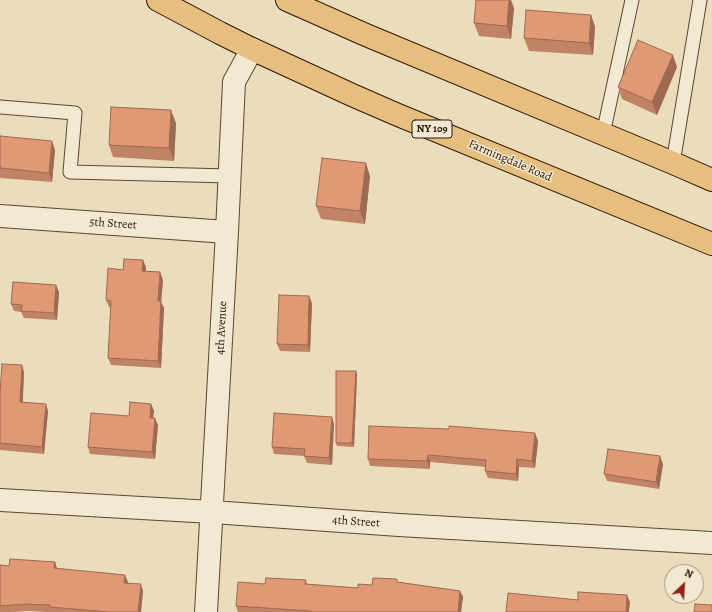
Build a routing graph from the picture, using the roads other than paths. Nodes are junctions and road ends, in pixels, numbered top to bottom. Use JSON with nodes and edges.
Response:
{"nodes":[{"id":1,"x":158,"y":0,"type":"edge"},
{"id":2,"x":287,"y":0,"type":"edge"},
{"id":3,"x":632,"y":0,"type":"edge"},
{"id":4,"x":700,"y":0,"type":"edge"},
{"id":5,"x":252,"y":49,"type":"junction"},
{"id":6,"x":0,"y":107,"type":"edge"},
{"id":7,"x":603,"y":134,"type":"junction"},
{"id":8,"x":674,"y":163,"type":"junction"},
{"id":9,"x":230,"y":176,"type":"junction"},
{"id":10,"x":712,"y":180,"type":"edge"},
{"id":11,"x":0,"y":216,"type":"edge"},
{"id":12,"x":227,"y":232,"type":"junction"},
{"id":13,"x":712,"y":244,"type":"edge"},
{"id":14,"x":0,"y":500,"type":"edge"},
{"id":15,"x":212,"y":512,"type":"junction"},
{"id":16,"x":712,"y":543,"type":"edge"},
{"id":17,"x":206,"y":612,"type":"edge"}],
"edges":[{"from":1,"to":5,"type":"main road","name":"Farmingdale Road","number":"NY 109"},
{"from":2,"to":7,"type":"main road"},
{"from":3,"to":7,"type":"lane"},
{"from":4,"to":8,"type":"lane"},
{"from":5,"to":9,"type":"street","name":"4th Avenue"},
{"from":5,"to":13,"type":"main road","name":"Farmingdale Road","number":"NY 109"},
{"from":6,"to":9,"type":"lane"},
{"from":7,"to":8,"type":"main road"},
{"from":8,"to":10,"type":"main road"},
{"from":9,"to":12,"type":"street","name":"4th Avenue"},
{"from":11,"to":12,"type":"street","name":"5th Street"},
{"from":12,"to":15,"type":"street","name":"4th Avenue"},
{"from":14,"to":15,"type":"street","name":"4th Street"},
{"from":15,"to":16,"type":"street","name":"4th Street"},
{"from":15,"to":17,"type":"street","name":"4th Avenue"}]}
